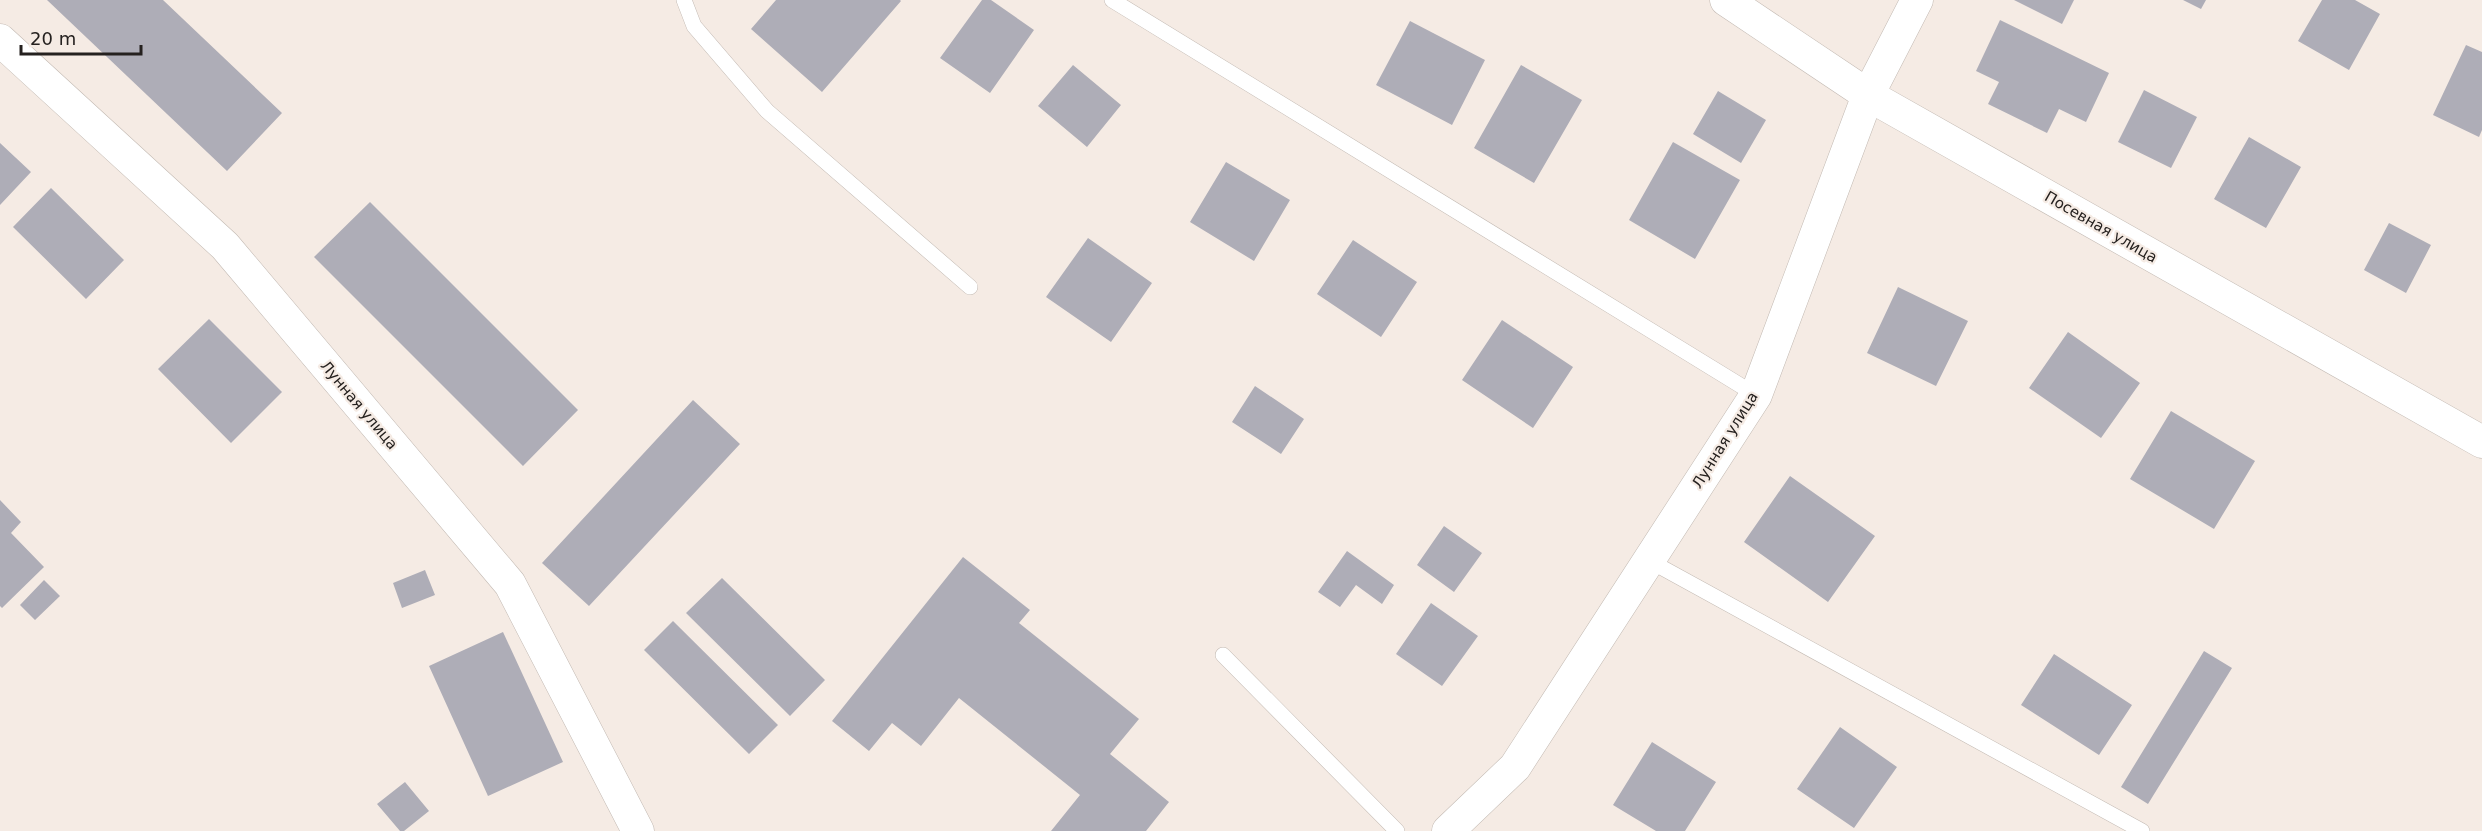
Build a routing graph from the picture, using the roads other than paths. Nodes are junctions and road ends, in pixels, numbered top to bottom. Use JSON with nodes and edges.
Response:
{"nodes":[{"id":1,"x":684,"y":0,"type":"edge"},
{"id":2,"x":1112,"y":0,"type":"edge"},
{"id":3,"x":1726,"y":0,"type":"edge"},
{"id":4,"x":1917,"y":0,"type":"edge"},
{"id":5,"x":0,"y":40,"type":"edge"},
{"id":6,"x":1868,"y":95,"type":"junction"},
{"id":7,"x":970,"y":287,"type":"dead end"},
{"id":8,"x":1756,"y":396,"type":"junction"},
{"id":9,"x":2482,"y":442,"type":"edge"},
{"id":10,"x":1648,"y":560,"type":"junction"},
{"id":11,"x":1223,"y":655,"type":"dead end"},
{"id":12,"x":638,"y":831,"type":"edge"},
{"id":13,"x":1397,"y":831,"type":"edge"},
{"id":14,"x":1448,"y":831,"type":"edge"},
{"id":15,"x":2142,"y":831,"type":"edge"}],
"edges":[{"from":1,"to":7,"type":"lane"},
{"from":2,"to":8,"type":"lane"},
{"from":3,"to":6,"type":"street","name":"Посевная улица"},
{"from":4,"to":6,"type":"street","name":"Лунная улица"},
{"from":5,"to":12,"type":"street","name":"Лунная улица"},
{"from":6,"to":8,"type":"street","name":"Лунная улица"},
{"from":6,"to":9,"type":"street","name":"Посевная улица"},
{"from":8,"to":10,"type":"street","name":"Лунная улица"},
{"from":10,"to":14,"type":"street","name":"Лунная улица"},
{"from":10,"to":15,"type":"lane"},
{"from":11,"to":13,"type":"lane"}]}
